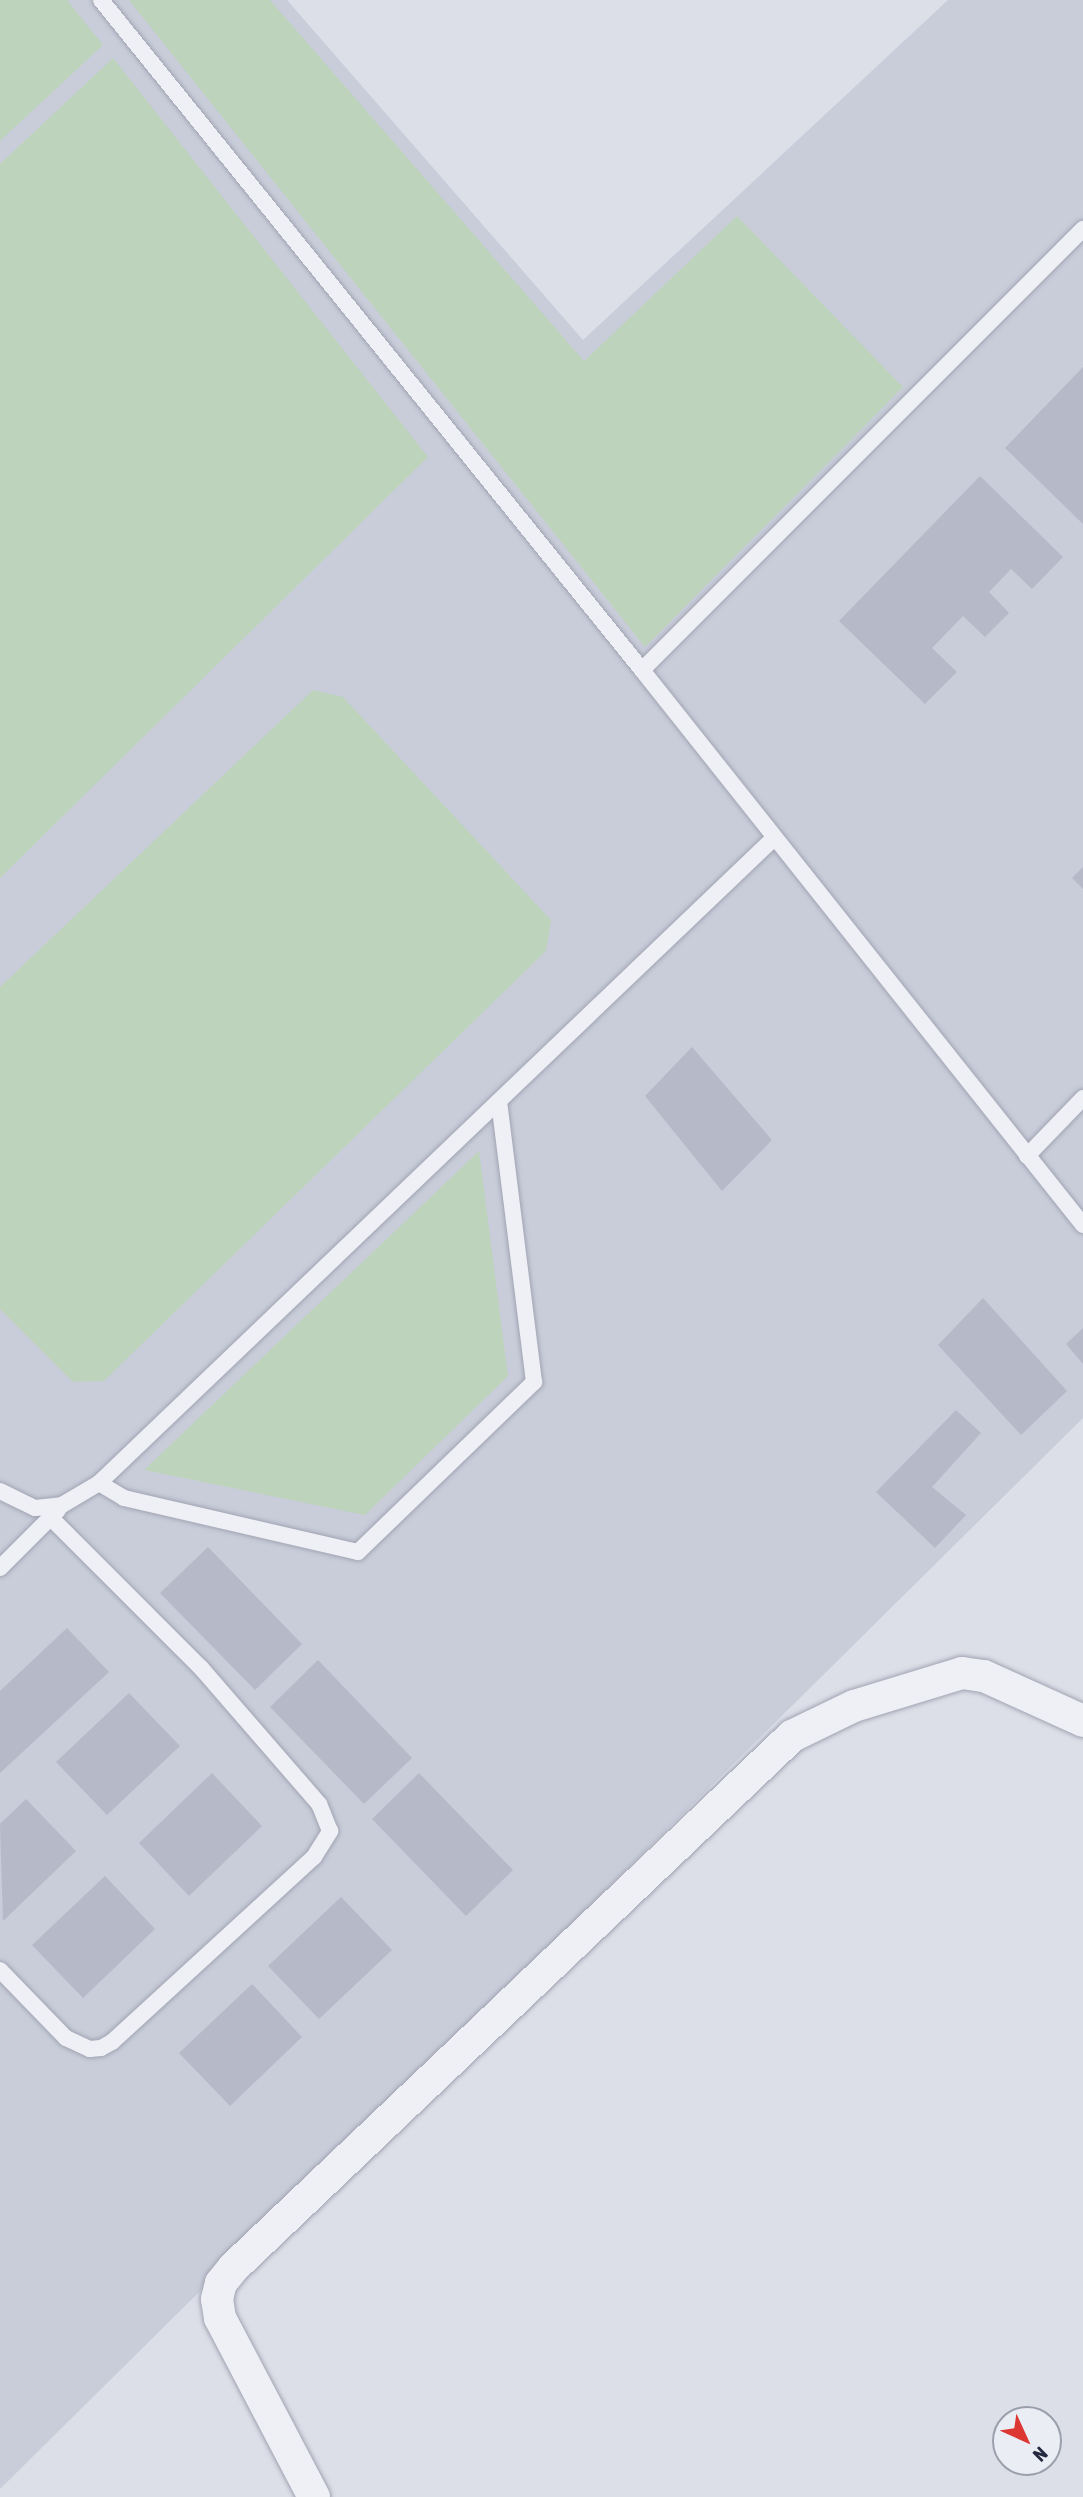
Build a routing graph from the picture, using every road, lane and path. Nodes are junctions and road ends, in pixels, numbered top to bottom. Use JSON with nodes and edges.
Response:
{"nodes":[{"id":1,"x":101,"y":0,"type":"edge"},
{"id":2,"x":1083,"y":229,"type":"edge"},
{"id":3,"x":642,"y":670,"type":"junction"},
{"id":4,"x":773,"y":839,"type":"junction"},
{"id":5,"x":1083,"y":1098,"type":"edge"},
{"id":6,"x":499,"y":1101,"type":"junction"},
{"id":7,"x":1027,"y":1156,"type":"junction"},
{"id":8,"x":1083,"y":1225,"type":"edge"},
{"id":9,"x":99,"y":1483,"type":"junction"},
{"id":10,"x":0,"y":1491,"type":"edge"},
{"id":11,"x":56,"y":1511,"type":"junction"},
{"id":12,"x":0,"y":1568,"type":"edge"},
{"id":13,"x":1083,"y":1721,"type":"edge"},
{"id":14,"x":0,"y":1970,"type":"edge"},
{"id":15,"x":314,"y":2497,"type":"edge"}],
"edges":[{"from":1,"to":3,"type":"lane"},
{"from":2,"to":3,"type":"lane"},
{"from":3,"to":4,"type":"lane"},
{"from":4,"to":6,"type":"lane"},
{"from":4,"to":7,"type":"lane"},
{"from":5,"to":7,"type":"lane"},
{"from":6,"to":9,"type":"lane"},
{"from":6,"to":9,"type":"lane"},
{"from":7,"to":8,"type":"lane"},
{"from":9,"to":11,"type":"lane"},
{"from":10,"to":11,"type":"lane"},
{"from":11,"to":12,"type":"lane"},
{"from":11,"to":14,"type":"lane"},
{"from":13,"to":15,"type":"street"}]}
